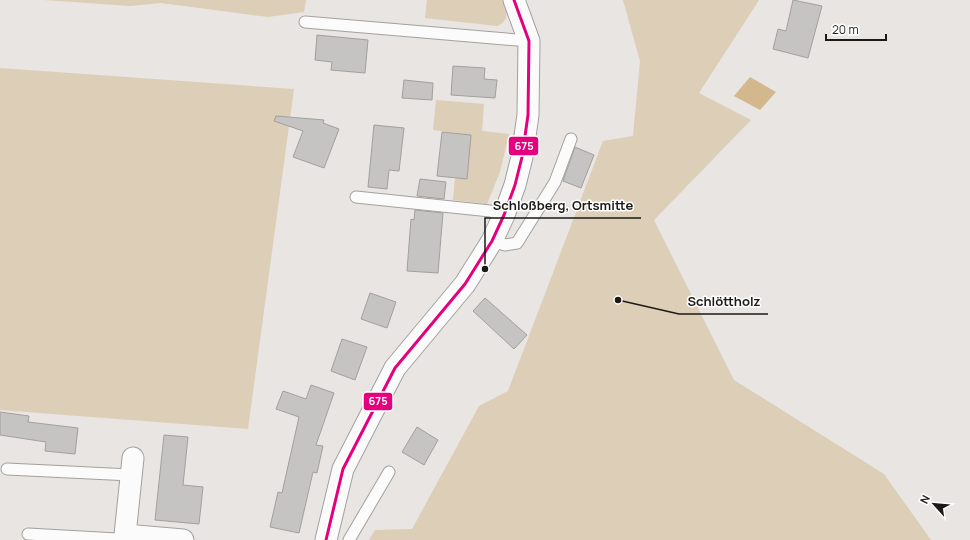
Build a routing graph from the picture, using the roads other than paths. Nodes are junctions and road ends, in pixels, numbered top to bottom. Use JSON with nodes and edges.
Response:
{"nodes":[{"id":1,"x":514,"y":0,"type":"edge"},
{"id":2,"x":305,"y":22,"type":"dead end"},
{"id":3,"x":529,"y":41,"type":"junction"},
{"id":4,"x":571,"y":139,"type":"dead end"},
{"id":5,"x":356,"y":197,"type":"dead end"},
{"id":6,"x":504,"y":215,"type":"junction"},
{"id":7,"x":492,"y":241,"type":"junction"},
{"id":8,"x":132,"y":467,"type":"joint"},
{"id":9,"x":7,"y":469,"type":"dead end"},
{"id":10,"x":389,"y":472,"type":"dead end"},
{"id":11,"x":28,"y":534,"type":"dead end"},
{"id":12,"x":124,"y":534,"type":"junction"},
{"id":13,"x":183,"y":540,"type":"edge"},
{"id":14,"x":326,"y":540,"type":"edge"},
{"id":15,"x":349,"y":540,"type":"edge"}],
"edges":[{"from":1,"to":3,"type":"street"},
{"from":2,"to":3,"type":"lane"},
{"from":3,"to":6,"type":"street"},
{"from":4,"to":7,"type":"lane"},
{"from":5,"to":6,"type":"lane"},
{"from":6,"to":7,"type":"street"},
{"from":7,"to":14,"type":"street"},
{"from":8,"to":9,"type":"lane"},
{"from":8,"to":12,"type":"street"},
{"from":10,"to":15,"type":"lane"},
{"from":11,"to":12,"type":"lane"},
{"from":12,"to":13,"type":"street"}]}
